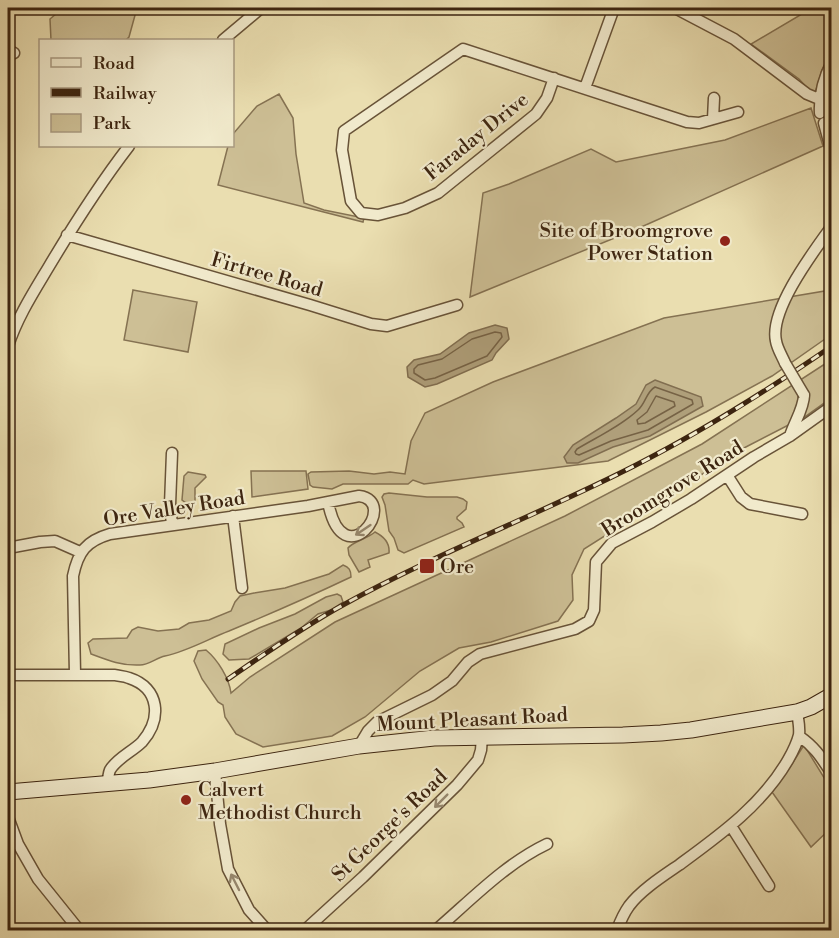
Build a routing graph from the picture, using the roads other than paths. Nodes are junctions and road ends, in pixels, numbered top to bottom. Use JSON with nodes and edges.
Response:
{"nodes":[{"id":1,"x":261,"y":8,"type":"edge"},
{"id":2,"x":614,"y":8,"type":"edge"},
{"id":3,"x":675,"y":8,"type":"edge"},
{"id":4,"x":224,"y":39,"type":"edge"},
{"id":5,"x":831,"y":62,"type":"edge"},
{"id":6,"x":554,"y":78,"type":"junction"},
{"id":7,"x":585,"y":88,"type":"junction"},
{"id":8,"x":714,"y":98,"type":"dead end"},
{"id":9,"x":819,"y":99,"type":"junction"},
{"id":10,"x":738,"y":112,"type":"dead end"},
{"id":11,"x":713,"y":119,"type":"junction"},
{"id":12,"x":128,"y":147,"type":"edge"},
{"id":13,"x":831,"y":153,"type":"edge"},
{"id":14,"x":831,"y":226,"type":"edge"},
{"id":15,"x":67,"y":235,"type":"junction"},
{"id":16,"x":457,"y":305,"type":"dead end"},
{"id":17,"x":8,"y":346,"type":"edge"},
{"id":18,"x":831,"y":406,"type":"edge"},
{"id":19,"x":790,"y":436,"type":"junction"},
{"id":20,"x":172,"y":453,"type":"dead end"},
{"id":21,"x":728,"y":475,"type":"junction"},
{"id":22,"x":328,"y":502,"type":"junction"},
{"id":23,"x":802,"y":514,"type":"dead end"},
{"id":24,"x":233,"y":516,"type":"junction"},
{"id":25,"x":172,"y":525,"type":"junction"},
{"id":26,"x":8,"y":548,"type":"edge"},
{"id":27,"x":81,"y":552,"type":"junction"},
{"id":28,"x":242,"y":588,"type":"dead end"},
{"id":29,"x":75,"y":674,"type":"junction"},
{"id":30,"x":8,"y":675,"type":"edge"},
{"id":31,"x":831,"y":695,"type":"edge"},
{"id":32,"x":797,"y":712,"type":"junction"},
{"id":33,"x":482,"y":736,"type":"junction"},
{"id":34,"x":799,"y":736,"type":"junction"},
{"id":35,"x":358,"y":746,"type":"junction"},
{"id":36,"x":215,"y":771,"type":"junction"},
{"id":37,"x":831,"y":774,"type":"edge"},
{"id":38,"x":108,"y":784,"type":"junction"},
{"id":39,"x":8,"y":792,"type":"edge"},
{"id":40,"x":8,"y":817,"type":"edge"},
{"id":41,"x":731,"y":826,"type":"junction"},
{"id":42,"x":547,"y":844,"type":"dead end"},
{"id":43,"x":769,"y":886,"type":"dead end"},
{"id":44,"x":76,"y":927,"type":"edge"},
{"id":45,"x":64,"y":930,"type":"edge"},
{"id":46,"x":267,"y":930,"type":"edge"},
{"id":47,"x":305,"y":930,"type":"edge"},
{"id":48,"x":436,"y":930,"type":"edge"},
{"id":49,"x":617,"y":930,"type":"edge"}],
"edges":[{"from":1,"to":4,"type":"street"},
{"from":2,"to":7,"type":"street"},
{"from":3,"to":9,"type":"street"},
{"from":5,"to":9,"type":"street"},
{"from":6,"to":6,"type":"street","name":"Faraday Drive"},
{"from":6,"to":7,"type":"street"},
{"from":7,"to":11,"type":"street"},
{"from":8,"to":11,"type":"street"},
{"from":9,"to":13,"type":"street"},
{"from":10,"to":11,"type":"street"},
{"from":12,"to":15,"type":"street"},
{"from":14,"to":19,"type":"street","bridge":true},
{"from":15,"to":16,"type":"street","name":"Firtree Road"},
{"from":15,"to":17,"type":"street"},
{"from":18,"to":19,"type":"street","name":"Broomgrove Road"},
{"from":19,"to":21,"type":"street","name":"Broomgrove Road"},
{"from":20,"to":25,"type":"street"},
{"from":21,"to":23,"type":"street"},
{"from":21,"to":35,"type":"street","name":"Broomgrove Road"},
{"from":22,"to":22,"type":"street","name":"Ore Valley Road","one_way":true},
{"from":22,"to":24,"type":"street","name":"Ore Valley Road"},
{"from":24,"to":25,"type":"street","name":"Ore Valley Road"},
{"from":24,"to":28,"type":"street"},
{"from":25,"to":27,"type":"street","name":"Ore Valley Road"},
{"from":26,"to":27,"type":"street"},
{"from":27,"to":29,"type":"street"},
{"from":29,"to":30,"type":"street"},
{"from":29,"to":38,"type":"street"},
{"from":31,"to":32,"type":"street","name":"Mount Pleasant Road"},
{"from":32,"to":33,"type":"street","name":"Mount Pleasant Road"},
{"from":32,"to":34,"type":"street"},
{"from":33,"to":35,"type":"street","name":"Mount Pleasant Road"},
{"from":33,"to":47,"type":"street","name":"St George's Road","one_way":true},
{"from":34,"to":37,"type":"street"},
{"from":34,"to":41,"type":"street"},
{"from":35,"to":36,"type":"street","name":"Mount Pleasant Road"},
{"from":36,"to":38,"type":"street","name":"Mount Pleasant Road"},
{"from":46,"to":36,"type":"street","one_way":true},
{"from":38,"to":39,"type":"street","name":"Mount Pleasant Road"},
{"from":40,"to":44,"type":"street"},
{"from":41,"to":43,"type":"street"},
{"from":41,"to":49,"type":"street"},
{"from":42,"to":48,"type":"street"},
{"from":44,"to":45,"type":"street"}]}
